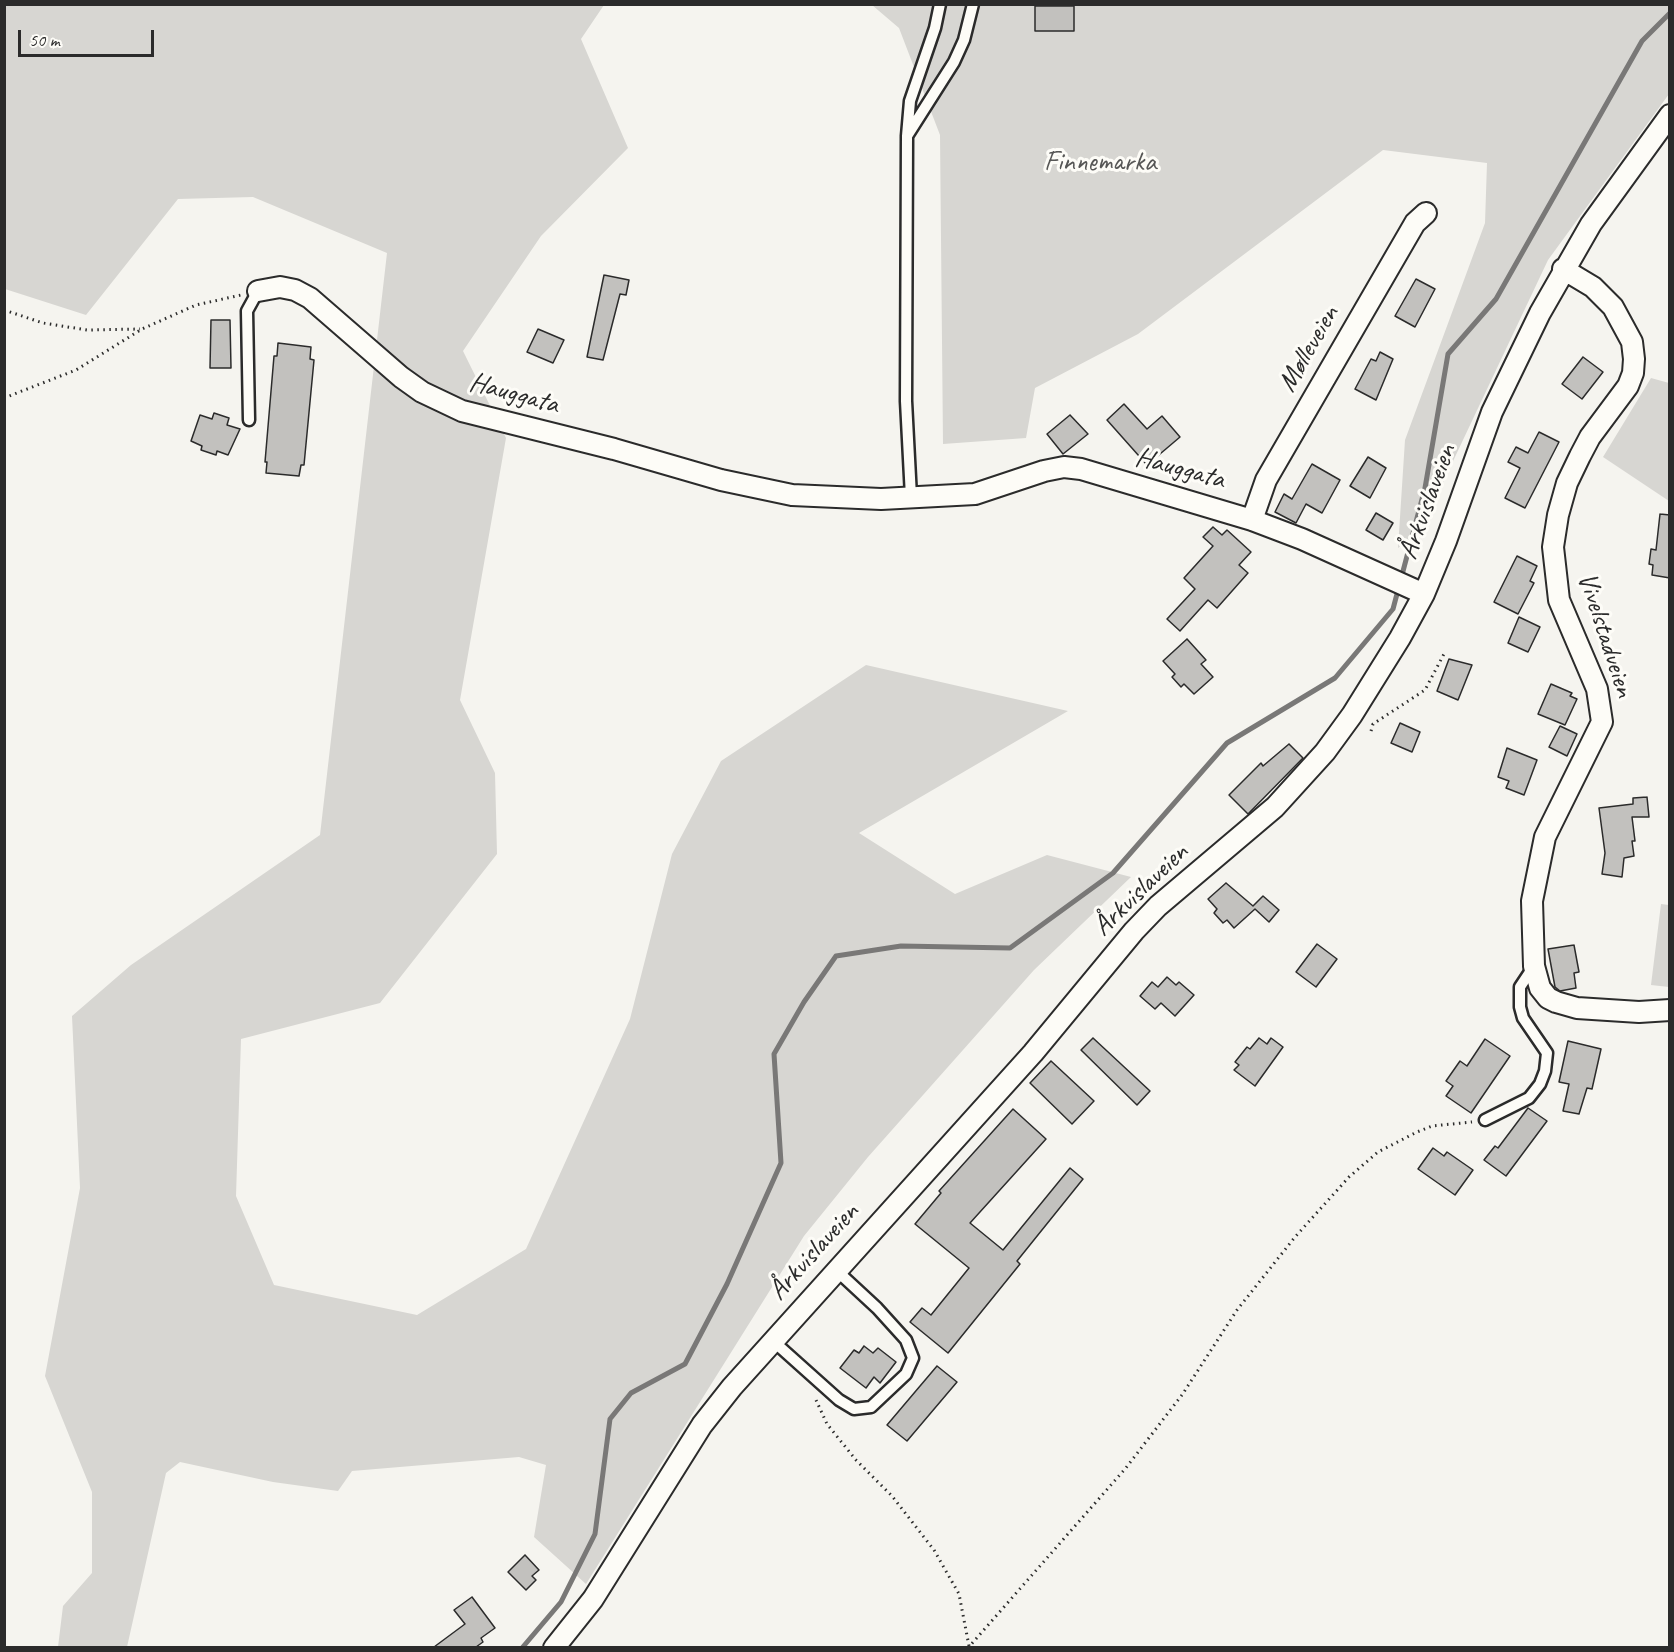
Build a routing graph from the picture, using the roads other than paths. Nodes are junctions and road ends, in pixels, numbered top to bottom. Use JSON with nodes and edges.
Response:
{"nodes":[{"id":1,"x":940,"y":4,"type":"edge"},
{"id":2,"x":973,"y":4,"type":"edge"},
{"id":3,"x":1670,"y":115,"type":"edge"},
{"id":4,"x":907,"y":136,"type":"junction"},
{"id":5,"x":1426,"y":213,"type":"dead end"},
{"id":6,"x":1563,"y":270,"type":"junction"},
{"id":7,"x":258,"y":291,"type":"joint"},
{"id":8,"x":249,"y":420,"type":"dead end"},
{"id":9,"x":911,"y":497,"type":"junction"},
{"id":10,"x":1252,"y":520,"type":"junction"},
{"id":11,"x":1410,"y":587,"type":"junction"},
{"id":12,"x":1534,"y":966,"type":"junction"},
{"id":13,"x":1670,"y":1010,"type":"edge"},
{"id":14,"x":1485,"y":1120,"type":"road end"},
{"id":15,"x":836,"y":1270,"type":"junction"},
{"id":16,"x":772,"y":1340,"type":"junction"},
{"id":17,"x":554,"y":1647,"type":"edge"}],
"edges":[{"from":1,"to":4,"type":"lane"},
{"from":2,"to":4,"type":"lane"},
{"from":3,"to":6,"type":"street","name":"Årkvislaveien"},
{"from":4,"to":9,"type":"lane"},
{"from":5,"to":10,"type":"street","name":"Mølleveien"},
{"from":6,"to":11,"type":"street","name":"Årkvislaveien"},
{"from":6,"to":12,"type":"street","name":"Vivelstadveien"},
{"from":7,"to":8,"type":"lane"},
{"from":7,"to":9,"type":"street","name":"Hauggata"},
{"from":9,"to":10,"type":"street","name":"Hauggata"},
{"from":10,"to":11,"type":"street","name":"Hauggata"},
{"from":11,"to":15,"type":"street","name":"Årkvislaveien"},
{"from":12,"to":13,"type":"street","name":"Vivelstadveien"},
{"from":12,"to":14,"type":"lane"},
{"from":15,"to":16,"type":"street","name":"Årkvislaveien"},
{"from":15,"to":16,"type":"lane"},
{"from":16,"to":17,"type":"street","name":"Årkvislaveien"}]}
